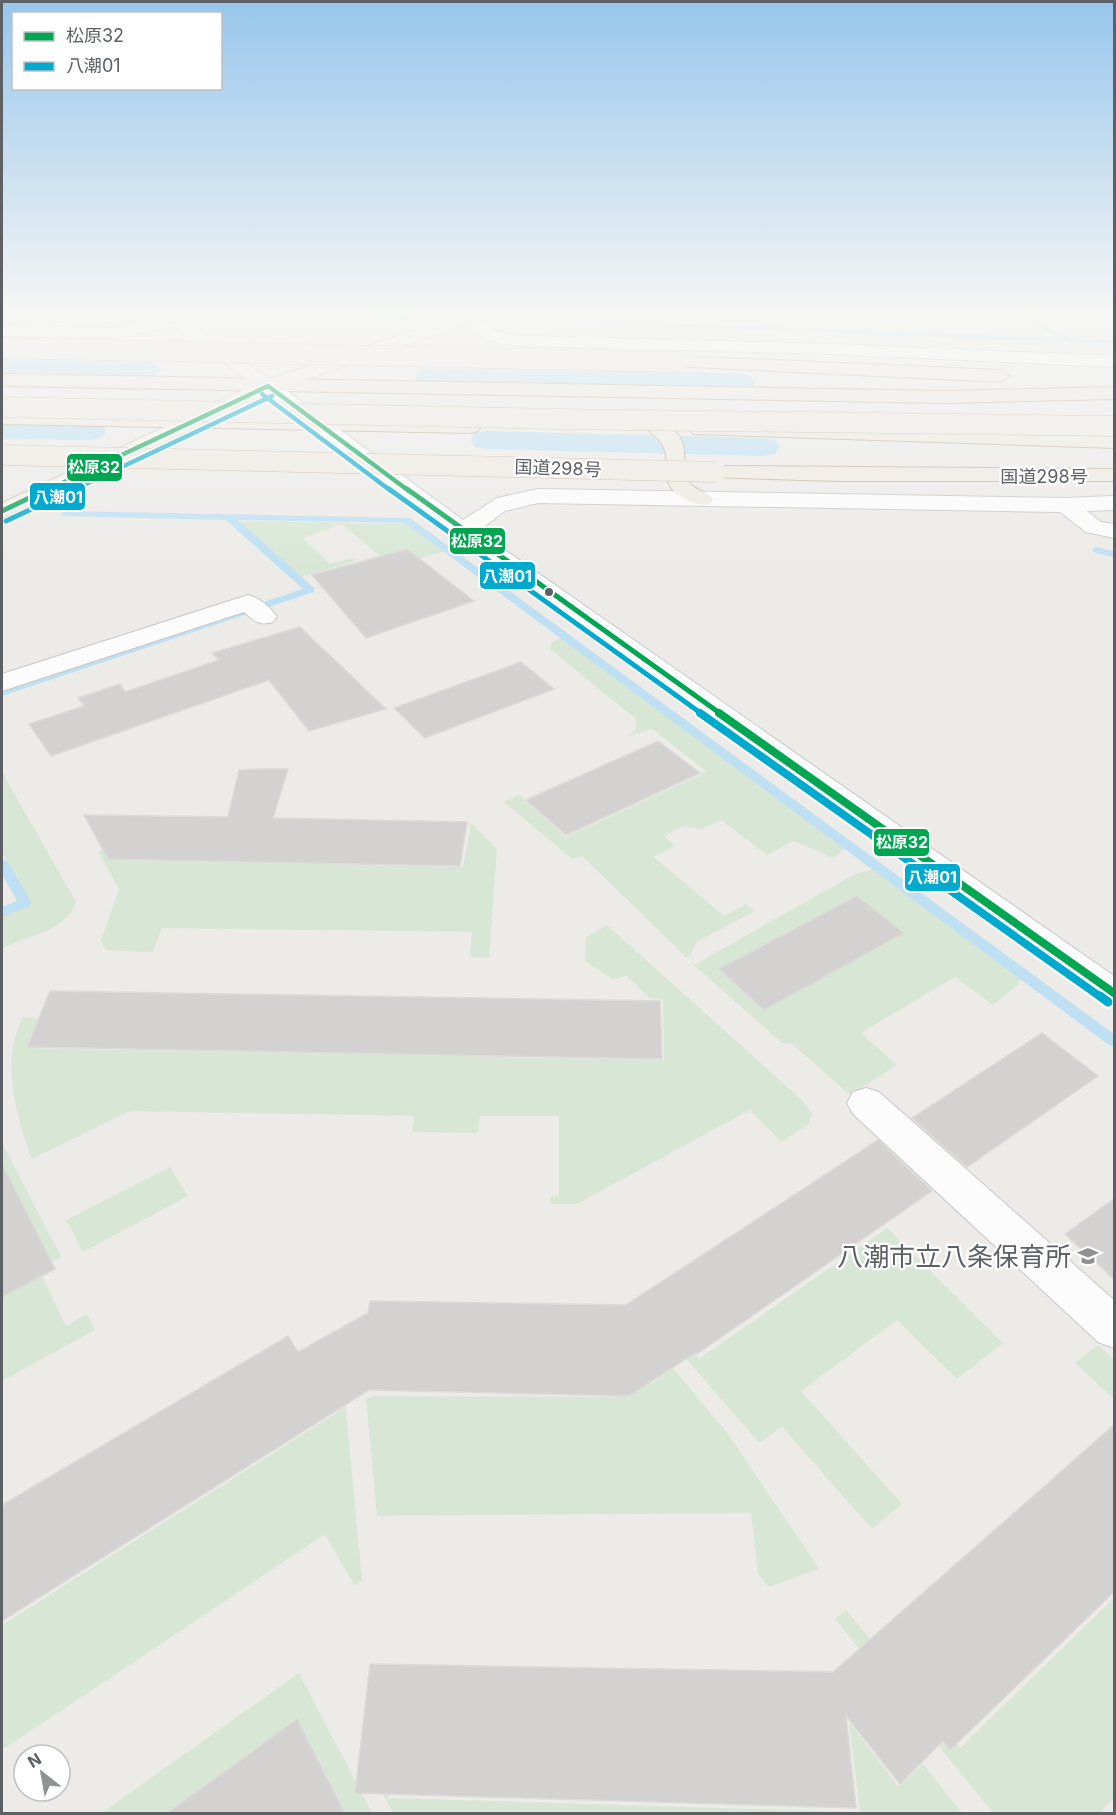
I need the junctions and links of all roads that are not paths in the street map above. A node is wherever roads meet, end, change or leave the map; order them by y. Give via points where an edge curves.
1 (240, 399) edge
2 (286, 399) edge
3 (539, 399) edge
4 (2, 407) edge
5 (1114, 408) edge
6 (2, 418) edge
7 (190, 422) junction
8 (321, 424) junction
9 (1114, 426) edge
10 (659, 430) junction
11 (1114, 442) edge
12 (2, 455) edge
13 (1114, 475) edge
14 (702, 499) junction
15 (1114, 503) edge
16 (1065, 505) junction
17 (2, 511) edge
18 (463, 531) junction
19 (1114, 531) edge
20 (264, 617) dead end
21 (2, 683) edge
22 (1114, 993) edge
23 (866, 1103) dead end
24 (1114, 1328) edge

1 - 7 main road
2 - 8 street
3 - 5 highway
4 - 9 highway, bridge
6 - 7 highway, 国道298号
7 - 8 highway, 国道298号
7 - 17 main road
8 - 10 highway, 国道298号
8 - 18 street
10 - 11 highway, 国道298号
10 - 14 highway via 675,445 678,481
12 - 13 highway, 国道298号, bridge via 836,475
14 - 16 street
14 - 18 street via 511,499 495,505
15 - 16 street
16 - 19 street via 1094,527
18 - 22 street
20 - 21 street via 248,602
23 - 24 street

